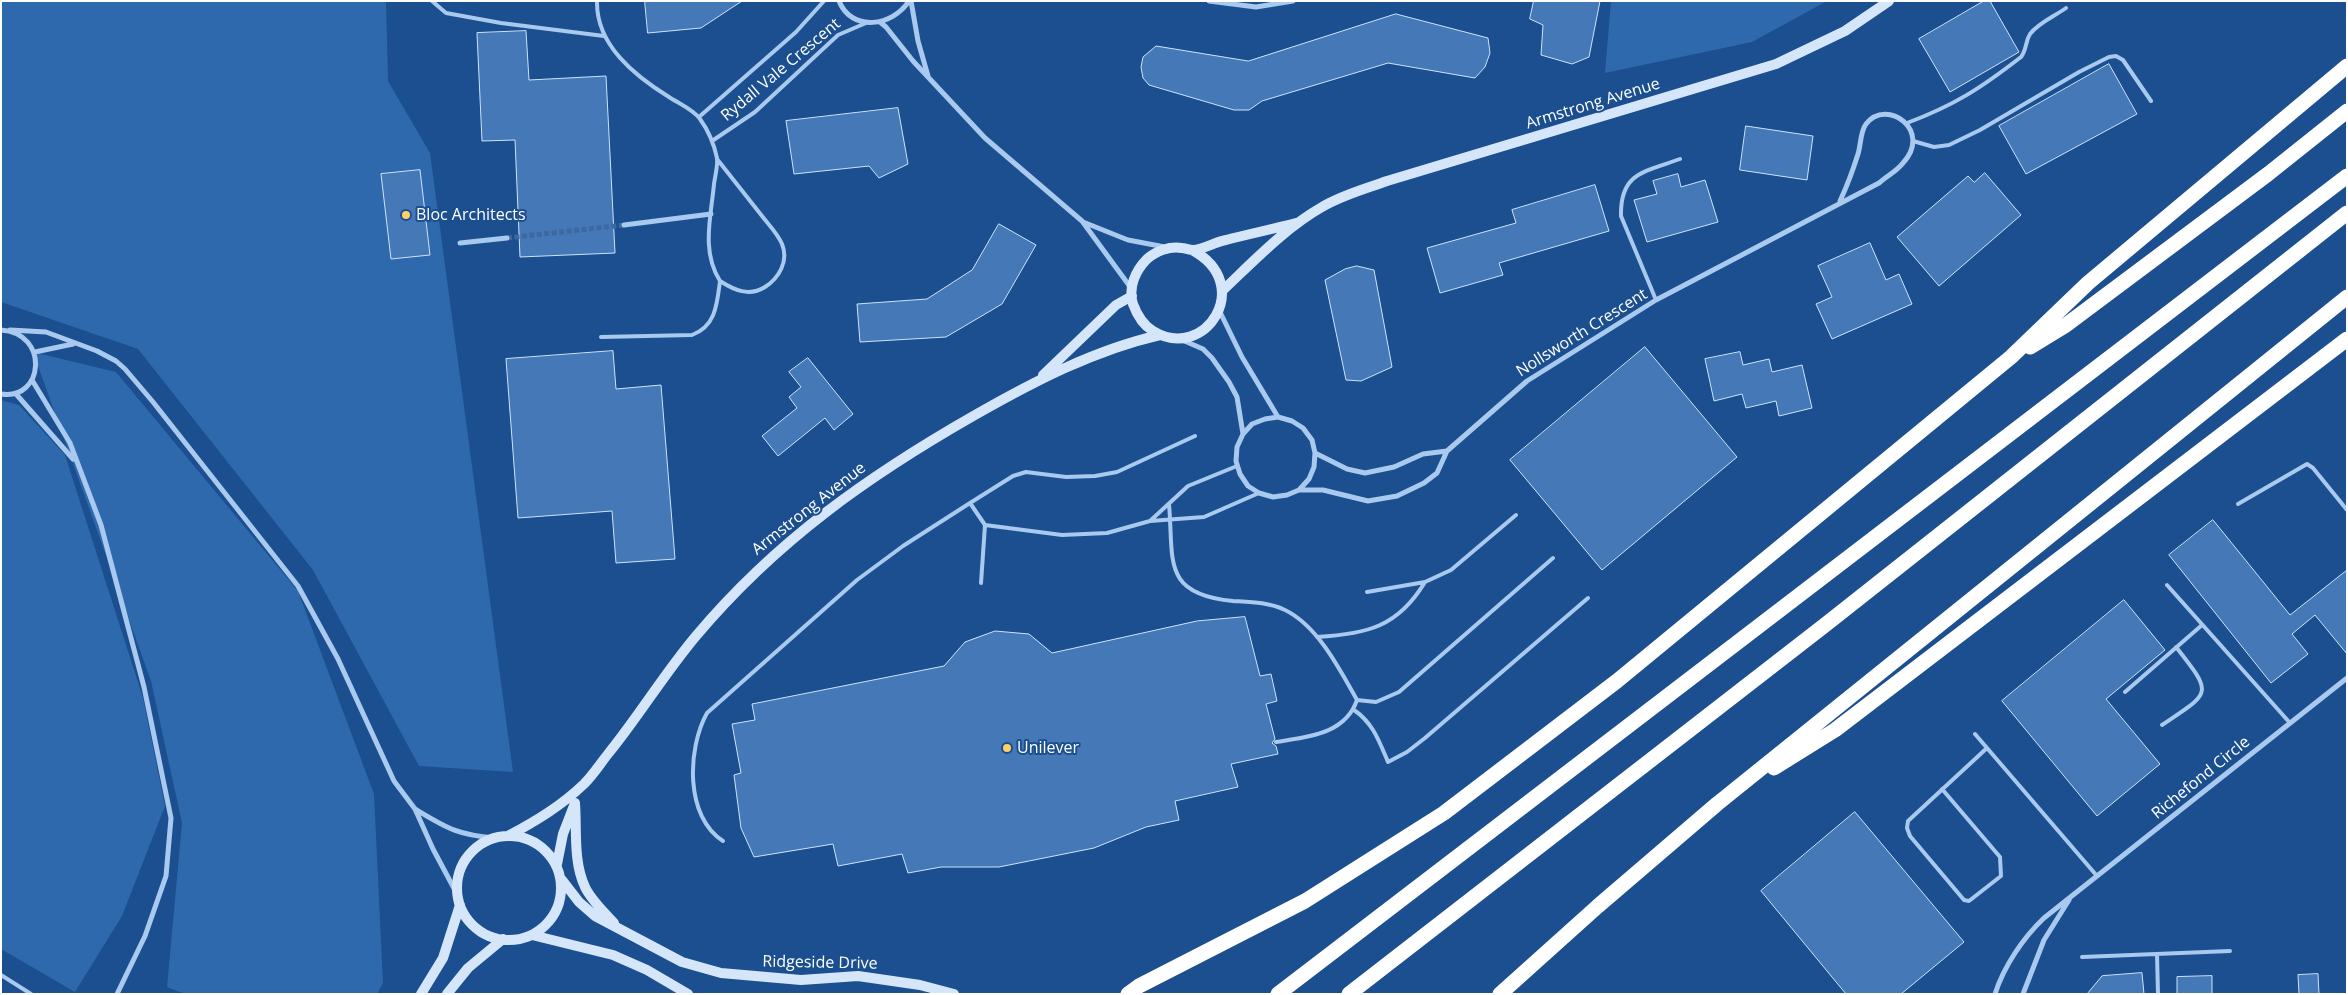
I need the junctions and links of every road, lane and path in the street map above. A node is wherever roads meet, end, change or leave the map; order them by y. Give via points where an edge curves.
1 (432, 1) edge
2 (597, 1) edge
3 (824, 1) edge
4 (839, 1) edge
5 (910, 1) edge
6 (1209, 1) edge
7 (1292, 1) edge
8 (1889, 1) edge
9 (2066, 8) dead end
10 (880, 22) junction
11 (868, 23) junction
12 (604, 36) junction
13 (2347, 66) edge
14 (929, 78) junction
15 (2151, 101) dead end
16 (2347, 111) edge
17 (699, 117) junction
18 (1907, 123) junction
19 (1913, 141) junction
20 (712, 142) junction
21 (717, 159) junction
22 (1680, 159) dead end
23 (2347, 176) edge
24 (1840, 201) junction
25 (2347, 212) edge
26 (711, 214) junction
27 (1082, 221) junction
28 (1300, 222) junction
29 (624, 225) tunnel mouth
30 (507, 238) tunnel mouth
31 (460, 243) dead end
32 (1170, 248) junction
33 (1192, 250) junction
34 (720, 281) junction
35 (1222, 291) junction
36 (1132, 293) junction
37 (2347, 297) edge
38 (1656, 300) junction
39 (1219, 310) junction
40 (1, 330) edge
41 (10, 330) junction
42 (1160, 335) junction
43 (600, 337) dead end
44 (1178, 338) junction
45 (2347, 339) edge
46 (74, 344) junction
47 (35, 352) junction
48 (2011, 357) junction
49 (1039, 379) junction
50 (32, 380) junction
51 (1, 394) edge
52 (16, 394) junction
53 (1278, 417) junction
54 (1243, 434) junction
55 (1195, 436) dead end
56 (1447, 451) junction
57 (1315, 453) junction
58 (76, 462) junction
59 (1237, 466) junction
60 (1299, 490) junction
61 (1259, 493) junction
62 (970, 503) junction
63 (1169, 504) junction
64 (2238, 504) dead end
65 (2347, 510) edge
66 (1516, 515) dead end
67 (1170, 520) junction
68 (1150, 521) junction
69 (985, 525) junction
70 (1553, 558) dead end
71 (1425, 582) junction
72 (981, 583) dead end
73 (2167, 585) dead end
74 (1367, 592) dead end
75 (1588, 598) dead end
76 (2202, 625) junction
77 (1317, 637) junction
78 (2176, 647) junction
79 (2347, 678) edge
80 (2124, 692) dead end
81 (1357, 700) junction
82 (1354, 710) junction
83 (2290, 723) junction
84 (2162, 725) dead end
85 (1975, 734) dead end
86 (1276, 742) dead end
87 (1987, 748) junction
88 (586, 783) junction
89 (1942, 789) junction
90 (575, 803) junction
91 (1717, 804) junction
92 (415, 809) junction
93 (508, 836) junction
94 (495, 838) junction
95 (723, 841) dead end
96 (557, 864) junction
97 (2097, 876) junction
98 (562, 880) junction
99 (457, 894) junction
100 (2070, 898) junction
101 (460, 904) junction
102 (619, 929) junction
103 (532, 935) junction
104 (502, 939) junction
105 (2230, 951) dead end
106 (2157, 954) junction
107 (2082, 957) dead end
108 (1, 975) edge
109 (31, 994) edge
110 (117, 994) edge
111 (421, 994) edge
112 (447, 994) edge
113 (688, 994) edge
114 (954, 994) edge
115 (1128, 994) edge
116 (1278, 994) edge
117 (1349, 994) edge
118 (1500, 994) edge
119 (1995, 994) edge
120 (2023, 994) edge
121 (2158, 994) edge

1 - 12 lane via 446,13
2 - 12 lane, Rydall Vale Crescent via 596,14
3 - 17 lane, Rydall Vale Crescent via 796,32
4 - 11 street via 853,17
5 - 10 street via 892,18
5 - 14 street
6 - 7 street via 1256,7
8 - 28 street, Armstrong Avenue via 1845,31 1776,64 1387,181 1342,197
9 - 18 lane via 2036,28 2021,57 1983,87
10 - 11 street
10 - 14 street
11 - 20 lane, Rydall Vale Crescent via 838,35 755,112
12 - 17 lane, Rydall Vale Crescent via 622,61 643,81
13 - 48 highway via 2088,283
14 - 27 street via 985,138
15 - 19 lane via 2123,60 2109,57 1980,130 1949,144 1934,147
16 - 48 highway via 2066,325
17 - 20 lane, Rydall Vale Crescent
18 - 19 street
18 - 24 street via 1887,115 1866,124
19 - 24 street, Nollsworth Crescent via 1904,163 1865,192
20 - 21 lane, Rydall Vale Crescent
21 - 26 lane, Rydall Vale Crescent
21 - 34 lane, Rydall Vale Crescent via 783,245 784,256 780,274 758,291 740,292
22 - 38 lane via 1630,180 1620,201 1620,216
23 - 116 highway
24 - 38 street, Nollsworth Crescent
25 - 117 highway via 1825,625
26 - 29 street
26 - 34 lane, Rydall Vale Crescent via 707,245
27 - 32 street via 1128,240
27 - 36 street
28 - 33 street, Armstrong Avenue
28 - 35 street, Armstrong Avenue
30 - 31 street
32 - 33 street
32 - 36 street via 1148,258 1134,277
33 - 35 street via 1214,266
34 - 43 lane via 713,318 702,331 692,335
35 - 39 street
36 - 42 street via 1138,317
36 - 49 street, Armstrong Avenue
37 - 91 highway
38 - 56 street, Nollsworth Crescent via 1527,381
39 - 44 street via 1203,331
39 - 53 street via 1242,357
40 - 41 street
41 - 46 street via 46,332
41 - 47 street via 20,334
42 - 44 street
42 - 49 street, Armstrong Avenue via 1140,339
44 - 54 street via 1202,349 1229,382 1237,397
45 - 91 highway via 1835,730
46 - 47 street
46 - 92 street via 97,351 125,369 298,586 338,659 394,781
47 - 50 street
48 - 115 highway via 1624,674 1444,813 1305,901
49 - 88 street, Armstrong Avenue via 913,451 858,487 794,536 757,570 696,636
50 - 52 street
50 - 58 street via 62,427
51 - 52 street
52 - 58 street
53 - 54 street via 1252,424
53 - 57 street via 1303,428 1312,440
54 - 59 street via 1237,447
55 - 62 lane via 1117,472 1066,477 1026,472 1013,476
56 - 57 street via 1423,454 1365,473 1347,469
56 - 60 street, Nollsworth Crescent via 1437,473 1397,496 1368,501 1323,490
57 - 60 street via 1309,479
58 - 110 street via 101,525 144,687 170,818 166,876 145,936
59 - 61 street via 1248,486
59 - 63 lane via 1188,486
60 - 61 street via 1273,497
61 - 67 lane via 1204,517
62 - 69 lane
62 - 95 lane via 857,580 707,713 698,729 694,752 695,794 709,829
63 - 67 lane
63 - 68 lane
64 - 65 lane via 2307,464
66 - 71 lane via 1451,570
67 - 68 lane
67 - 77 lane via 1175,569 1187,588 1206,598 1272,605 1286,610
68 - 69 lane via 1085,536
69 - 72 lane
70 - 81 lane via 1399,692 1376,702
71 - 74 lane
71 - 77 lane via 1399,616 1350,635
73 - 76 lane
75 - 82 lane via 1425,738 1388,762 1373,728
76 - 78 lane
76 - 83 lane
77 - 81 lane
78 - 80 lane
78 - 84 lane via 2199,676 2202,693 2198,701
79 - 83 street, Richefond Circle
81 - 82 lane
82 - 86 lane via 1334,728 1317,736
83 - 97 street, Richefond Circle
85 - 87 lane
87 - 89 lane
87 - 97 lane
88 - 90 street, Armstrong Avenue
88 - 93 street, Armstrong Avenue via 557,808
89 - 89 lane via 1908,821 1907,828 1910,836 1964,900 1969,901 2002,876 2002,864 1994,849
90 - 96 street, Armstrong Avenue
90 - 102 street via 579,872 586,888
91 - 118 highway
92 - 94 street via 452,831
92 - 99 street
93 - 94 street
93 - 96 street via 537,844
94 - 99 street via 476,848 462,864
96 - 98 street
97 - 100 street, Richefond Circle
98 - 102 street, Ridgeside Drive via 584,907
98 - 103 street via 558,906 552,918
99 - 101 street
100 - 119 street, Richefond Circle via 2029,933 2011,960
100 - 120 street, Richefond Circle via 2044,940
101 - 104 street via 477,928
101 - 111 street via 443,958
102 - 114 street, Ridgeside Drive via 682,962 721,973 802,980 858,976 920,985
103 - 104 street
103 - 113 street via 613,955 648,970
104 - 112 street via 468,968
105 - 106 lane
106 - 107 lane
106 - 121 lane
108 - 109 lane

